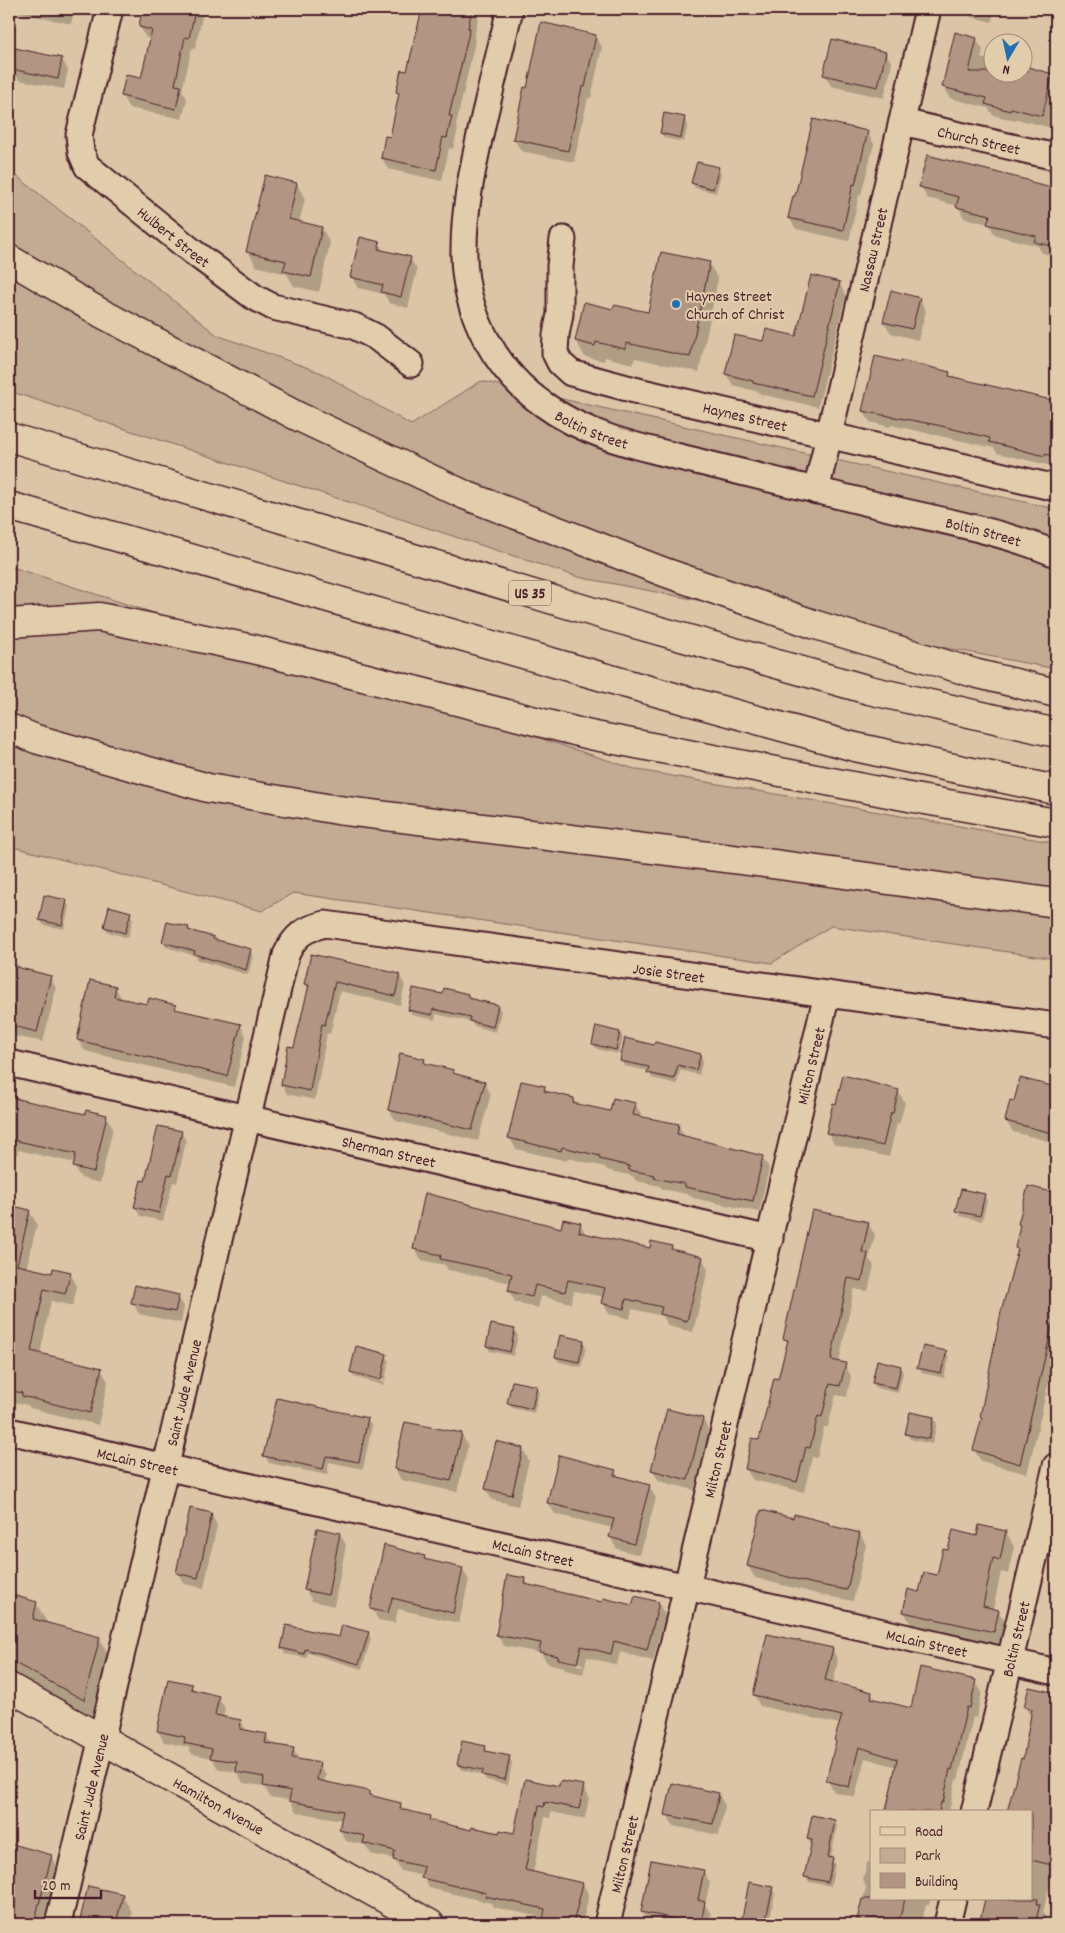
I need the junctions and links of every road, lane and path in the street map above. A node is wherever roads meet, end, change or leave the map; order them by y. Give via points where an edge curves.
1 (110, 9) edge
2 (510, 9) edge
3 (928, 9) edge
4 (902, 122) junction
5 (1056, 158) edge
6 (563, 239) dead end
7 (9, 259) edge
8 (410, 364) dead end
9 (829, 436) junction
10 (9, 437) edge
11 (1056, 488) edge
12 (816, 491) junction
13 (9, 506) edge
14 (1056, 554) edge
15 (9, 623) edge
16 (1056, 693) edge
17 (9, 728) edge
18 (1056, 733) edge
19 (1056, 790) edge
20 (1056, 823) edge
21 (1056, 903) edge
22 (289, 947) joint
23 (827, 994) junction
24 (1056, 1026) edge
25 (9, 1063) edge
26 (247, 1118) junction
27 (770, 1239) junction
28 (9, 1430) edge
29 (1056, 1466) edge
30 (166, 1467) junction
31 (688, 1587) junction
32 (1010, 1661) junction
33 (1056, 1672) edge
34 (9, 1688) edge
35 (101, 1739) junction
36 (974, 1810) edge
37 (953, 1900) edge
38 (58, 1924) edge
39 (430, 1924) edge
40 (607, 1924) edge
41 (947, 1924) edge

1 - 8 street, Hulbert Street via 79,135 87,166 254,298 273,307 354,326 376,337
2 - 12 street, Boltin Street via 474,161 464,257 468,289 479,324 494,355 515,381 576,425 613,440
3 - 4 street, Nassau Street
4 - 5 street, Church Street
4 - 9 street, Nassau Street
6 - 9 street, Haynes Street via 556,353 560,363 571,373
7 - 16 main road via 101,313 297,416 465,495 664,572 816,625 974,673
9 - 11 street, Haynes Street
9 - 12 street, Nassau Street
10 - 18 main road, US 35 via 869,690
12 - 14 street, Boltin Street via 988,531
13 - 19 main road via 855,747
15 - 20 main road via 99,617 253,649 590,735
17 - 21 main road via 45,742 208,788 338,810
22 - 23 street, Josie Street via 309,928 325,924
22 - 26 street, Saint Jude Avenue
23 - 24 street, Josie Street
23 - 27 street, Milton Street
25 - 26 street, Sherman Street
26 - 27 street, Sherman Street
26 - 30 street, Saint Jude Avenue
27 - 31 street, Milton Street
28 - 30 street, McLain Street
29 - 32 street, Boltin Street
30 - 31 street, McLain Street
30 - 35 street, Saint Jude Avenue
31 - 32 street, McLain Street
31 - 40 street, Milton Street
32 - 33 street, McLain Street
32 - 36 street, Boltin Street
34 - 35 main road, Hamilton Avenue
35 - 38 street, Saint Jude Avenue
35 - 39 main road, Hamilton Avenue
37 - 41 street

